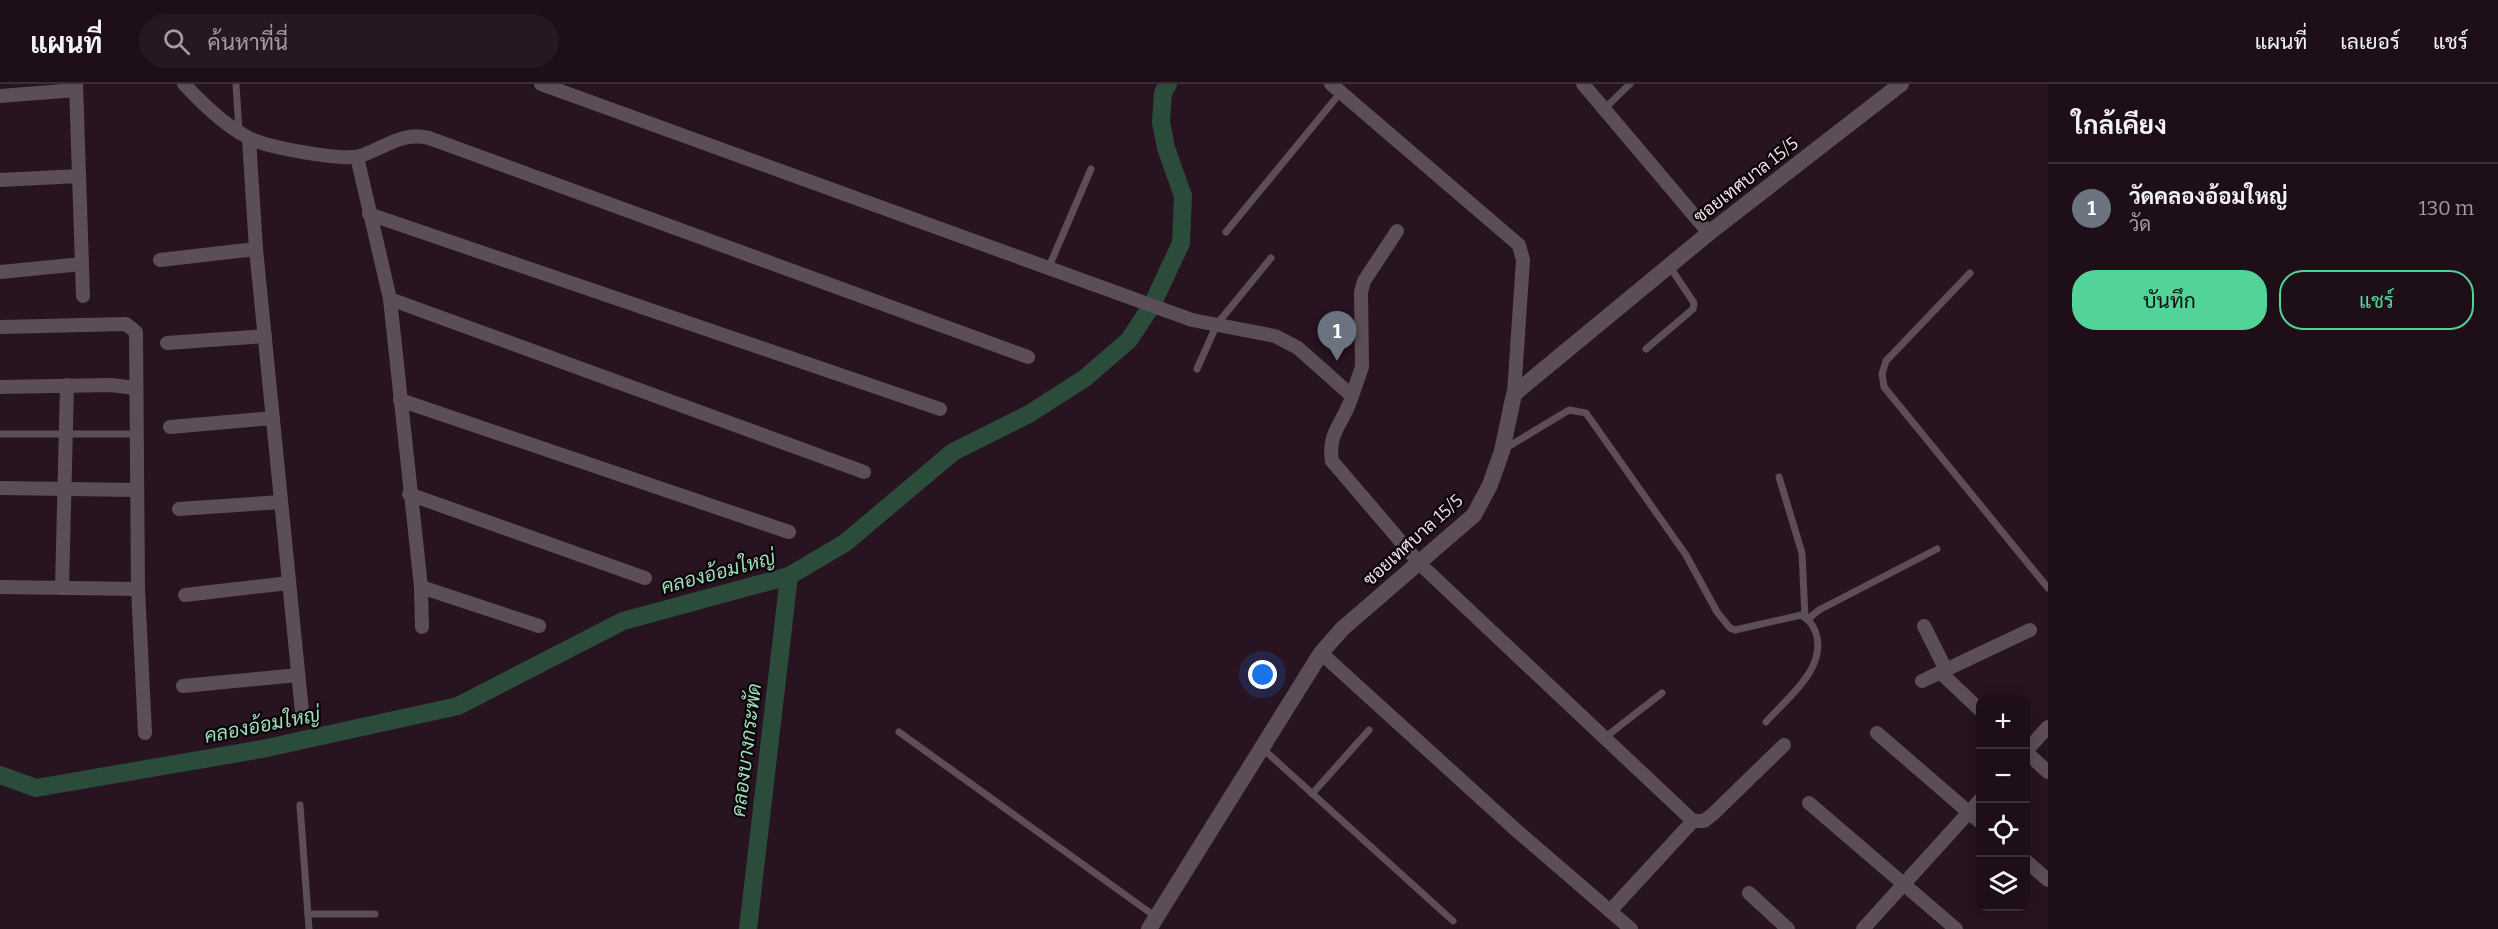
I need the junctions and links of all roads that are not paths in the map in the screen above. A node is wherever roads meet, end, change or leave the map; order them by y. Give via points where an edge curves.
1 (184, 84) edge
2 (236, 84) edge
3 (541, 84) edge
4 (1630, 84) edge
5 (1901, 84) edge
6 (1588, 86) edge
7 (76, 87) edge
8 (557, 87) edge
9 (1336, 88) edge
10 (0, 96) edge
11 (1604, 109) junction
12 (244, 135) junction
13 (357, 157) junction
14 (1091, 169) dead end
15 (79, 176) junction
16 (0, 180) edge
17 (369, 214) junction
18 (1226, 231) dead end
19 (1397, 231) dead end
20 (1709, 233) junction
21 (256, 249) junction
22 (1271, 258) dead end
23 (160, 260) dead end
24 (82, 264) junction
25 (1670, 267) junction
26 (1048, 270) junction
27 (0, 272) edge
28 (1970, 273) dead end
29 (83, 296) dead end
30 (390, 299) junction
31 (1216, 324) junction
32 (0, 327) edge
33 (265, 336) junction
34 (167, 343) dead end
35 (1646, 349) dead end
36 (1028, 357) dead end
37 (1197, 369) dead end
38 (67, 385) junction
39 (0, 387) edge
40 (135, 388) junction
41 (1514, 394) junction
42 (1352, 396) junction
43 (400, 400) junction
44 (940, 409) dead end
45 (273, 418) junction
46 (170, 427) dead end
47 (0, 434) edge
48 (65, 434) junction
49 (138, 434) junction
50 (1502, 451) junction
51 (864, 472) dead end
52 (1779, 477) dead end
53 (0, 488) edge
54 (65, 489) junction
55 (137, 490) junction
56 (409, 494) junction
57 (281, 502) junction
58 (179, 510) dead end
59 (789, 532) dead end
60 (1936, 549) dead end
61 (1420, 564) junction
62 (645, 578) dead end
63 (289, 584) junction
64 (0, 587) edge
65 (422, 587) junction
66 (62, 588) junction
67 (2048, 588) edge
68 (138, 589) junction
69 (185, 595) dead end
70 (1807, 618) junction
71 (538, 626) dead end
72 (1924, 626) dead end
73 (422, 627) dead end
74 (2030, 630) dead end
75 (1321, 653) junction
76 (1943, 671) junction
77 (298, 675) junction
78 (1922, 681) dead end
79 (183, 686) dead end
80 (1662, 693) dead end
81 (1976, 706) edge
82 (302, 712) dead end
83 (1766, 722) dead end
84 (2048, 727) edge
85 (1369, 730) dead end
86 (899, 732) dead end
87 (145, 733) dead end
88 (1877, 733) dead end
89 (1603, 739) junction
90 (1784, 745) dead end
91 (1262, 748) junction
92 (2027, 749) edge
93 (2030, 756) edge
94 (2048, 772) edge
95 (1312, 794) junction
96 (1809, 803) dead end
97 (1977, 803) edge
98 (300, 805) dead end
99 (1969, 812) junction
100 (1976, 818) edge
101 (1693, 821) junction
102 (2030, 865) edge
103 (2048, 880) edge
104 (1904, 884) junction
105 (1749, 893) dead end
106 (1610, 911) junction
107 (308, 914) junction
108 (375, 914) dead end
109 (1452, 921) dead end
110 (1153, 923) edge
111 (309, 929) edge
112 (1631, 929) edge
113 (1788, 929) edge
114 (1863, 929) edge
115 (1956, 929) edge

1 - 12 street via 214,115
2 - 12 lane
3 - 8 street
4 - 11 lane
5 - 20 street, ซอยเทศบาล 15/5
6 - 11 street
7 - 10 street
7 - 15 street
8 - 26 street
9 - 18 lane
9 - 41 street via 1519,245 1523,260
11 - 20 street
12 - 13 street via 317,155
12 - 21 street
13 - 17 street
13 - 36 street via 402,137 429,138
14 - 26 lane
15 - 16 street
15 - 24 street
17 - 30 street
17 - 44 street
19 - 42 street via 1360,292 1362,367
20 - 25 street, ซอยเทศบาล 15/5
21 - 23 street
21 - 33 street
22 - 31 lane
24 - 27 street
24 - 29 street
25 - 35 lane via 1694,303 1693,309
25 - 41 street, ซอยเทศบาล 15/5
26 - 31 street
28 - 67 lane via 1886,360 1884,387
30 - 43 street
30 - 51 street
31 - 37 lane
31 - 42 street via 1275,336
32 - 40 street via 126,324 136,332
33 - 34 street
33 - 45 street
38 - 39 street
38 - 40 street
38 - 48 street
40 - 49 street
41 - 50 street, ซอยเทศบาล 15/5
42 - 61 street via 1329,446 1332,461
43 - 56 street
43 - 59 street
45 - 46 street
45 - 57 street
47 - 48 lane
48 - 49 lane
48 - 54 street
49 - 55 street
50 - 61 street, ซอยเทศบาล 15/5 via 1474,515
50 - 70 lane via 1569,410 1586,413 1686,555 1730,628 1736,630 1802,615
52 - 70 lane via 1802,553
53 - 54 street
54 - 55 street
54 - 66 street
55 - 68 street
56 - 62 street
56 - 65 street
57 - 58 street
57 - 63 street
60 - 70 lane
61 - 75 street, ซอยเทศบาล 15/5 via 1342,629
61 - 89 street
63 - 69 street
63 - 77 street
64 - 66 street
65 - 71 street
65 - 73 street
66 - 68 street
68 - 87 street
70 - 83 lane via 1818,644 1812,671
72 - 76 street
74 - 76 street
75 - 91 street, ซอยเทศบาล 15/5
75 - 106 street
76 - 78 street
76 - 81 street
77 - 79 street
77 - 82 street
80 - 89 lane
84 - 92 street
85 - 95 lane
86 - 110 lane
88 - 99 street
89 - 101 street
90 - 101 street via 1713,814 1704,821
91 - 95 lane
91 - 110 street, ซอยเทศบาล 15/5
93 - 94 street
95 - 109 lane
96 - 104 street
97 - 99 street
98 - 107 lane
99 - 100 street
99 - 104 street
101 - 106 street
102 - 103 street
104 - 114 street
104 - 115 street
105 - 113 street
106 - 112 street
107 - 108 lane
107 - 111 lane

